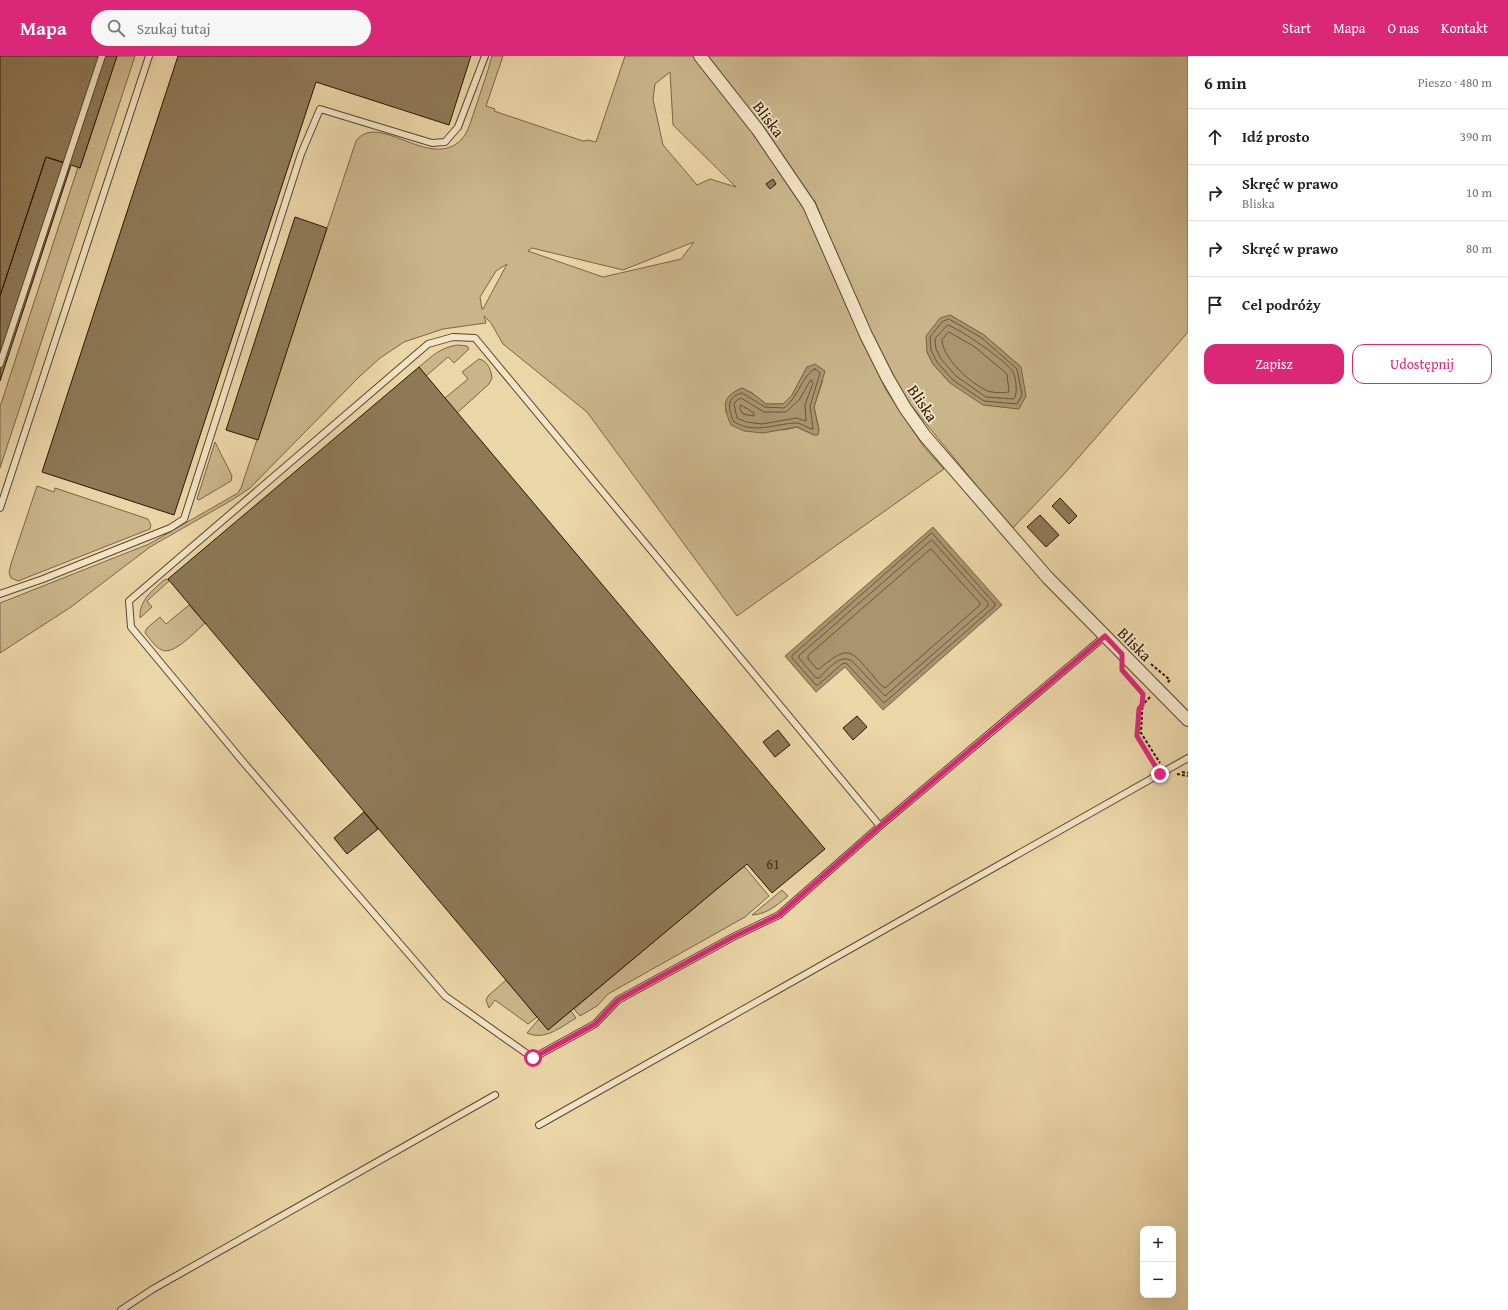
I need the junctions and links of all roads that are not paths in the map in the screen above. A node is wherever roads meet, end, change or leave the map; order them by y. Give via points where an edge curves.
1 (102, 56) edge
2 (149, 56) edge
3 (485, 56) edge
4 (700, 56) edge
5 (0, 364) edge
6 (0, 508) edge
7 (0, 594) edge
8 (1105, 636) junction
9 (1188, 720) edge
10 (1188, 758) edge
11 (880, 826) junction
12 (496, 1095) dead end
13 (539, 1125) dead end
14 (121, 1310) edge

1 - 5 lane
2 - 6 lane
3 - 7 lane via 458,127 445,142 432,143 320,109 308,143 301,154 184,519 170,528
4 - 8 street, Bliska via 767,142 809,205 866,335 904,408 925,436 1047,577
8 - 9 street, Bliska
8 - 11 lane
10 - 13 lane
11 - 11 lane via 779,915 733,937 618,1000 595,1024 533,1058 445,996 244,763 131,627 129,601 428,344 453,337 475,338
12 - 14 lane via 153,1289

